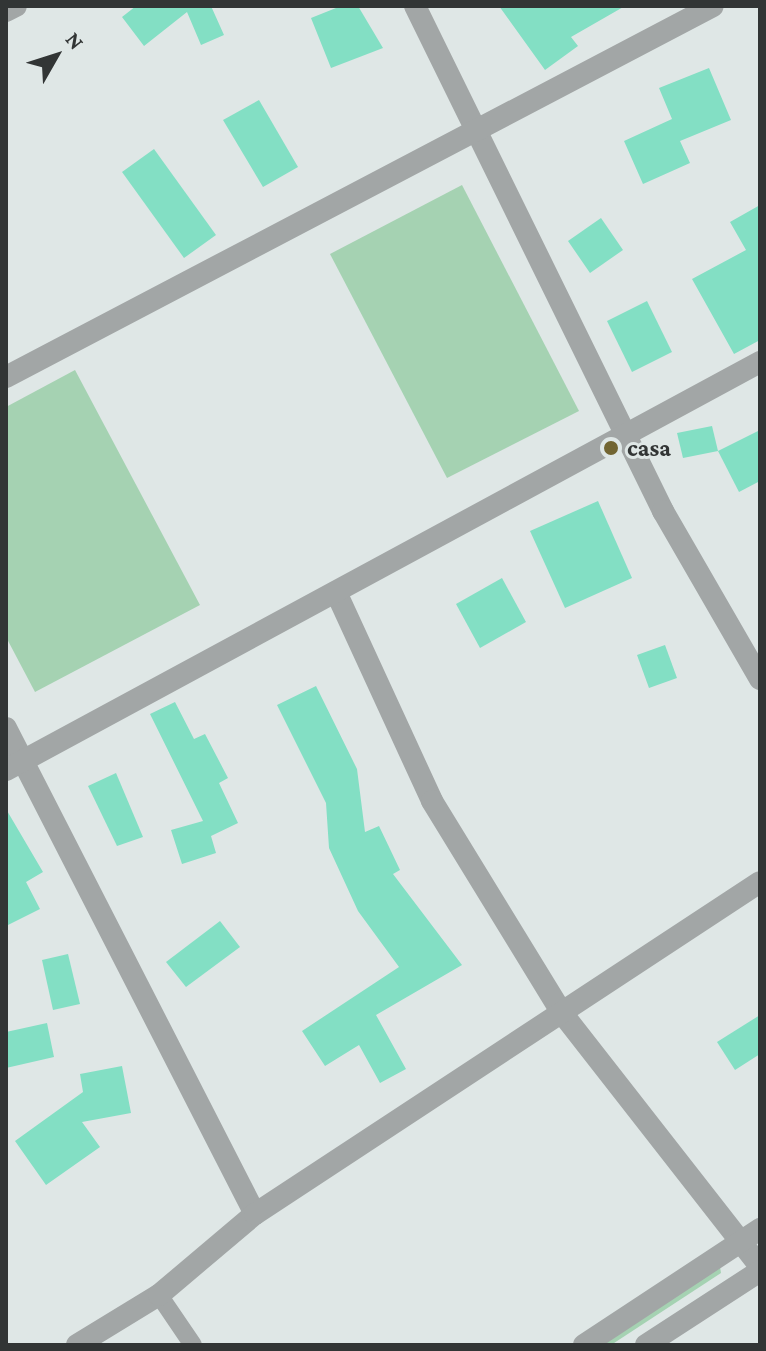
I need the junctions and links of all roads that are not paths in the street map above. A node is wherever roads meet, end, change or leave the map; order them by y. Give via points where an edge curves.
1 (16, 6) edge
2 (415, 6) edge
3 (713, 6) edge
4 (6, 11) edge
5 (478, 129) junction
6 (760, 362) edge
7 (6, 377) edge
8 (629, 431) junction
9 (336, 592) junction
10 (760, 679) edge
11 (6, 728) edge
12 (14, 766) edge
13 (760, 882) edge
14 (562, 1013) junction
15 (255, 1214) junction
16 (760, 1229) edge
17 (740, 1242) junction
18 (760, 1268) edge
19 (159, 1295) junction
20 (77, 1345) edge
21 (193, 1345) edge
22 (584, 1345) edge
23 (646, 1345) edge

1 - 4 street
2 - 5 street
3 - 5 street
5 - 7 street
5 - 8 street
6 - 8 street
8 - 9 street
8 - 10 street via 669,522
9 - 12 street
9 - 14 street via 432,801
11 - 12 street
12 - 15 street
13 - 14 street
14 - 15 street
14 - 17 street
15 - 19 street
16 - 17 street
17 - 18 street
17 - 22 street
18 - 23 street
19 - 20 street
19 - 21 lane

